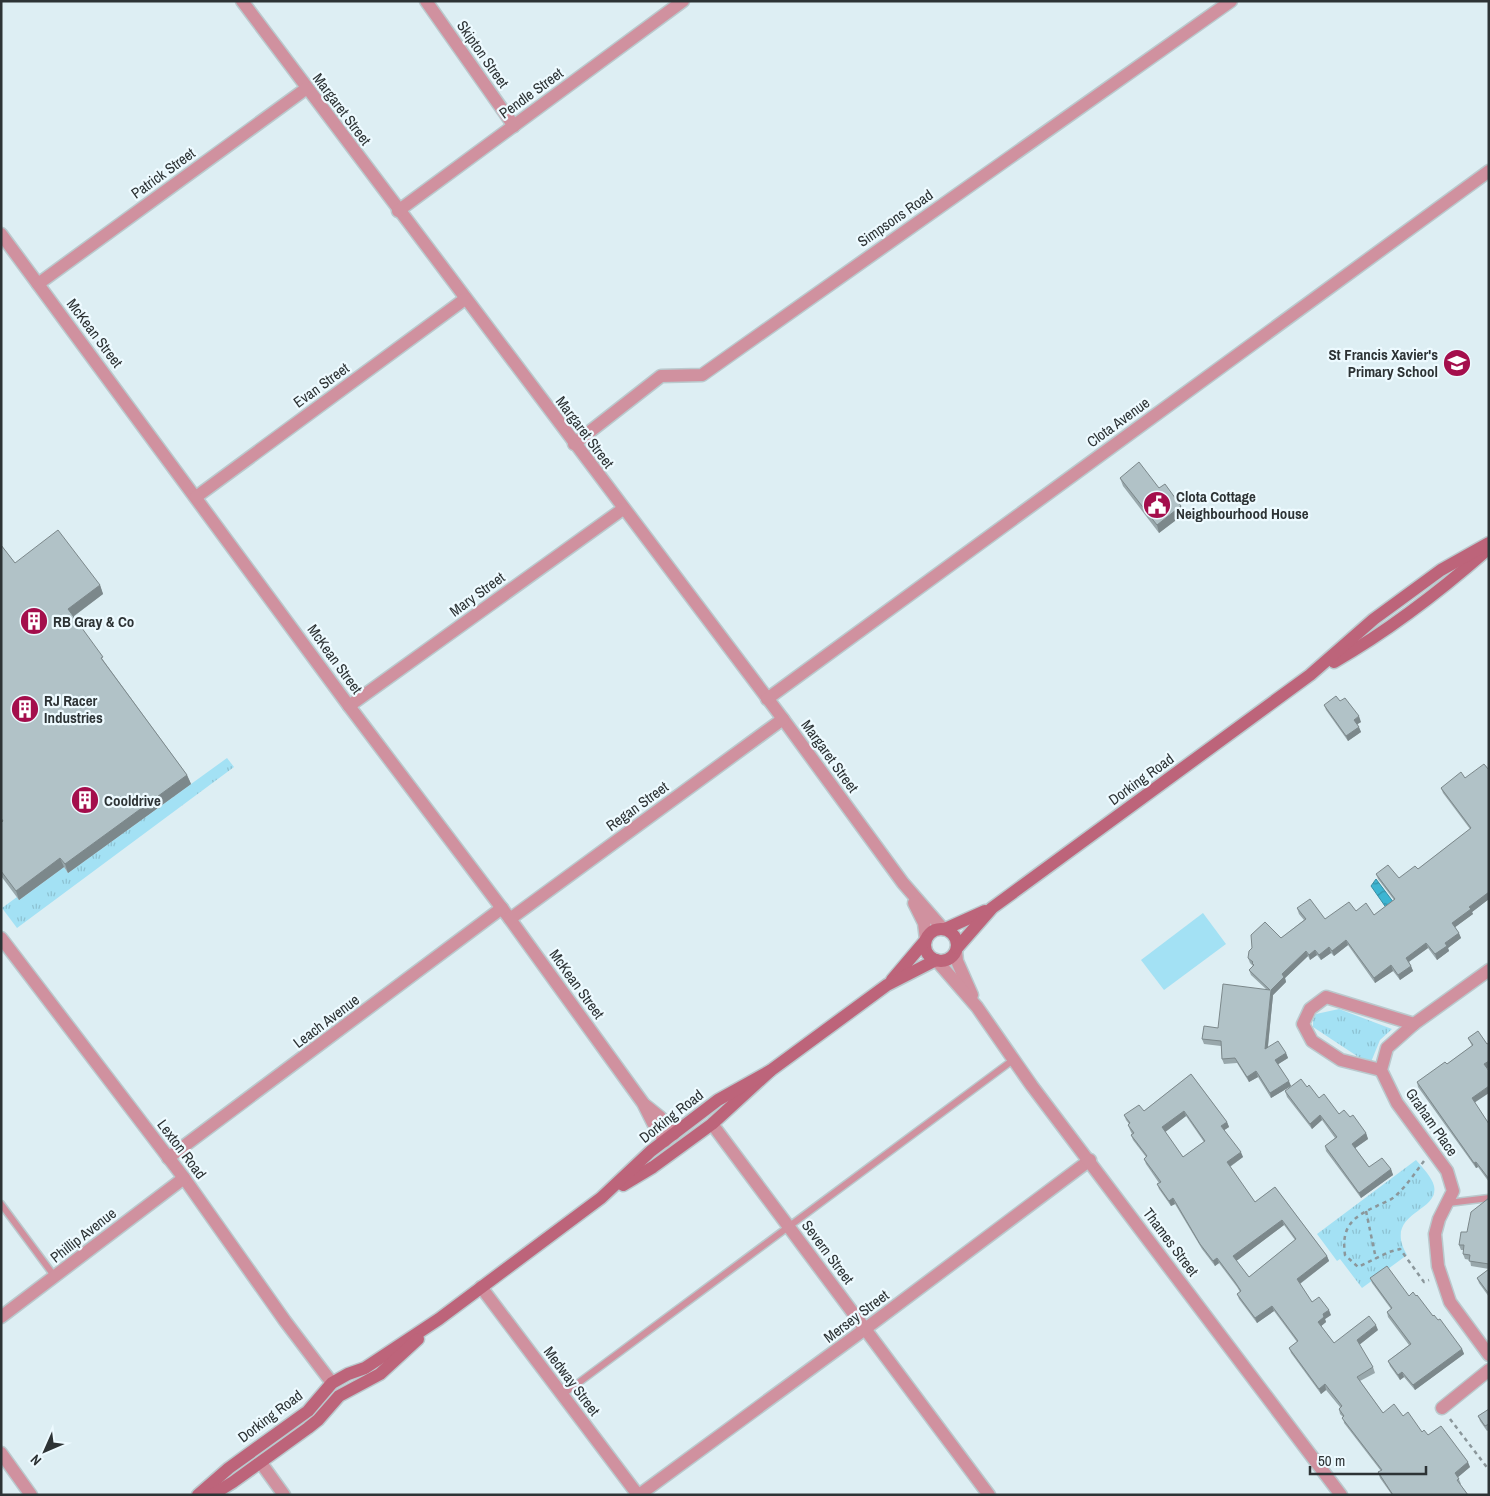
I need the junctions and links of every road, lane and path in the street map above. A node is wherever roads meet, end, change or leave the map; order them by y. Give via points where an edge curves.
1 (242, 1) edge
2 (426, 1) edge
3 (683, 1) edge
4 (1231, 1) edge
5 (307, 88) junction
6 (514, 126) junction
7 (1489, 171) edge
8 (398, 211) junction
9 (1, 234) edge
10 (38, 284) junction
11 (465, 299) junction
12 (574, 444) junction
13 (196, 497) junction
14 (623, 509) junction
15 (1489, 543) edge
16 (1489, 548) edge
17 (1392, 606) junction
18 (1401, 619) junction
19 (1310, 675) junction
20 (767, 699) junction
21 (349, 706) junction
22 (783, 719) junction
23 (904, 883) junction
24 (502, 908) junction
25 (992, 908) junction
26 (510, 919) junction
27 (944, 929) junction
28 (1, 938) edge
29 (926, 940) junction
30 (956, 949) junction
31 (937, 960) junction
32 (1489, 970) edge
33 (886, 985) junction
34 (977, 1007) junction
35 (1414, 1024) junction
36 (1013, 1060) junction
37 (1381, 1070) junction
38 (770, 1071) junction
39 (712, 1124) junction
40 (669, 1138) junction
41 (1432, 1150) junction
42 (168, 1158) junction
43 (1090, 1160) junction
44 (184, 1178) junction
45 (601, 1198) junction
46 (1489, 1198) edge
47 (1448, 1203) junction
48 (1, 1204) edge
49 (1366, 1211) junction
50 (788, 1226) junction
51 (1376, 1259) junction
52 (1441, 1276) junction
53 (55, 1277) junction
54 (481, 1288) junction
55 (1, 1317) edge
56 (439, 1319) junction
57 (865, 1329) junction
58 (1489, 1355) edge
59 (1489, 1370) edge
60 (332, 1383) junction
61 (562, 1395) junction
62 (1442, 1408) joint
63 (1, 1452) edge
64 (261, 1462) junction
65 (1489, 1470) edge
66 (31, 1495) edge
67 (198, 1495) edge
68 (212, 1495) edge
69 (284, 1495) edge
70 (638, 1495) edge
71 (989, 1495) edge
72 (1341, 1495) edge

1 - 5 street, Margaret Street
2 - 6 street, Skipton Street
3 - 6 street, Pendle Street
4 - 12 street, Simpsons Road via 702,375 661,376
5 - 8 street, Margaret Street
5 - 10 street, Patrick Street
6 - 8 street, Pendle Street
7 - 20 street, Clota Avenue
8 - 11 street, Margaret Street
9 - 10 street, McKean Street
10 - 13 street, McKean Street
11 - 12 street, Margaret Street
11 - 13 street, Evan Street
12 - 14 street, Margaret Street
13 - 21 street, McKean Street
14 - 20 street, Margaret Street
14 - 21 street, Mary Street
15 - 17 main road, Dorking Road via 1441,570
16 - 18 main road, Dorking Road via 1445,587
17 - 18 main road
17 - 19 main road, Dorking Road
18 - 19 main road, Dorking Road via 1372,640
19 - 25 main road, Dorking Road
20 - 22 street, Margaret Street
21 - 24 street, McKean Street
22 - 23 street, Margaret Street
22 - 26 street, Regan Street
23 - 27 street, Margaret Street
23 - 29 street, Margaret Street via 921,916
24 - 26 street, McKean Street
24 - 42 street, Leach Avenue
25 - 27 main road, Dorking Road
25 - 30 main road, Dorking Road
26 - 40 street, McKean Street via 643,1103 653,1124
27 - 29 main road via 933,931
27 - 30 main road via 956,938
28 - 42 street, Lexton Road
29 - 31 main road via 928,955
29 - 33 main road, Dorking Road
30 - 31 main road via 950,958
30 - 34 street, Thames Street
31 - 33 main road, Dorking Road
31 - 34 street, Thames Street
32 - 35 street
33 - 38 main road, Dorking Road
34 - 36 street, Thames Street
35 - 37 street via 1387,1048
35 - 37 street via 1326,997 1310,1009 1303,1024 1312,1041 1341,1060
36 - 43 street, Thames Street
36 - 50 lane
37 - 41 street, Graham Place via 1397,1103
38 - 39 main road, Dorking Road
38 - 40 main road, Dorking Road via 718,1100
39 - 45 main road, Dorking Road via 653,1167
39 - 50 street, Severn Street
40 - 45 main road, Dorking Road
41 - 47 street, Graham Place via 1447,1171 1453,1191
41 - 49 path via 1393,1198
42 - 44 street, Lexton Road
43 - 57 street, Mersey Street
43 - 72 street, Thames Street
44 - 53 street, Phillip Avenue
44 - 60 street, Lexton Road
45 - 54 main road, Dorking Road
46 - 47 lane
47 - 52 street, Graham Place via 1435,1234
48 - 53 lane
49 - 51 path
49 - 51 path via 1348,1226 1343,1241 1345,1255 1358,1267
50 - 57 street, Severn Street
50 - 61 lane
51 - 52 path via 1400,1249 1424,1282
52 - 58 street, Graham Place via 1450,1302
53 - 55 street, Phillip Avenue
54 - 56 main road, Dorking Road
54 - 61 street, Medway Street
56 - 60 main road, Dorking Road via 365,1368
56 - 64 main road, Dorking Road via 380,1374 339,1396 318,1420
57 - 70 street, Mersey Street
57 - 71 street, Severn Street
59 - 62 street
60 - 67 main road, Dorking Road via 308,1411 228,1468
61 - 70 street, Medway Street
62 - 65 path
63 - 66 street
64 - 68 main road, Dorking Road
64 - 69 street

